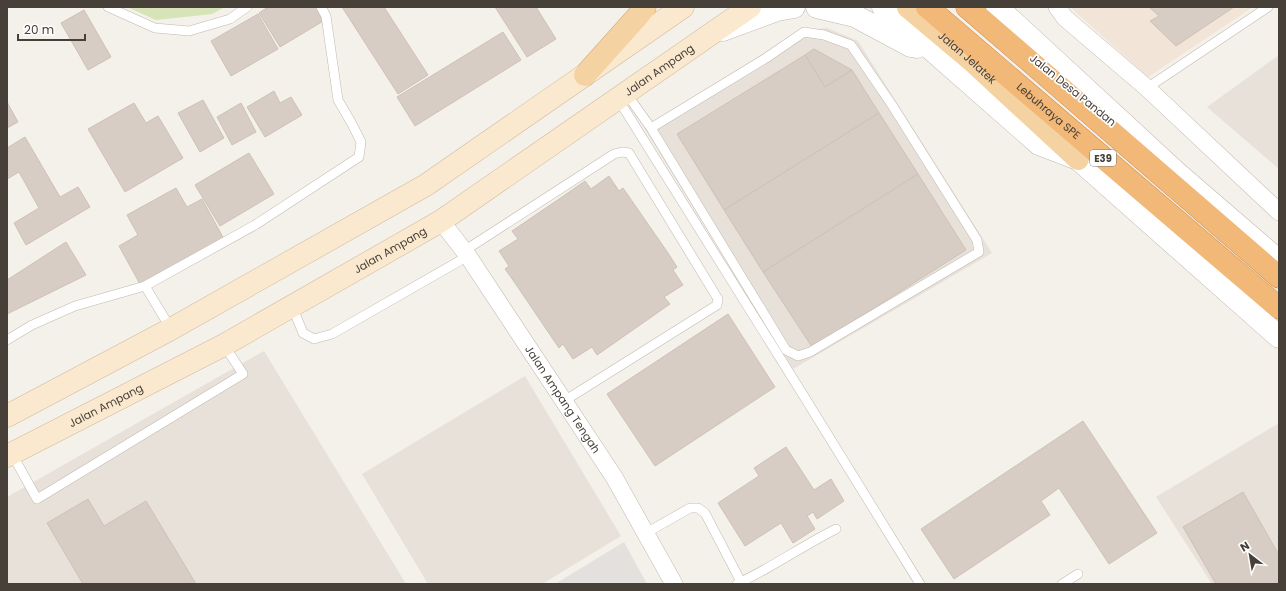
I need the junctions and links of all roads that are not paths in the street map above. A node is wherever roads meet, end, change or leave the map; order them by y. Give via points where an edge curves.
1 (108, 7) edge
2 (247, 7) edge
3 (321, 7) edge
4 (645, 7) edge
5 (683, 7) edge
6 (750, 7) edge
7 (794, 7) edge
8 (817, 7) edge
9 (883, 7) edge
10 (908, 7) edge
11 (927, 7) edge
12 (968, 7) edge
13 (997, 7) edge
14 (1003, 7) edge
15 (1057, 7) edge
16 (1268, 7) edge
17 (1021, 30) junction
18 (709, 35) junction
19 (930, 50) junction
20 (585, 75) junction
21 (1148, 88) junction
22 (622, 96) junction
23 (651, 128) junction
24 (1078, 159) junction
25 (1177, 173) junction
26 (1279, 212) edge
27 (442, 221) junction
28 (466, 254) junction
29 (1279, 261) edge
30 (1279, 277) edge
31 (145, 286) junction
32 (292, 306) junction
33 (1279, 308) edge
34 (171, 329) junction
35 (1279, 337) edge
36 (7, 340) edge
37 (224, 345) junction
38 (564, 401) junction
39 (7, 416) edge
40 (10, 455) edge
41 (836, 529) dead end
42 (646, 532) junction
43 (1078, 574) dead end
44 (739, 583) edge
45 (674, 584) edge
46 (920, 584) edge
47 (1062, 584) edge

1 - 2 lane via 155,28 188,31 230,19
3 - 31 lane via 326,16 338,100 360,142 359,157 255,225
4 - 20 main road
5 - 20 main road
6 - 18 main road, Jalan Ampang
7 - 18 street via 777,10
8 - 19 street via 855,16 911,46
9 - 19 street
10 - 24 main road, Jalan Jelatek
11 - 33 highway, Lebuhraya SPE / E39
12 - 25 street, Jalan Desa Pandan
12 - 30 highway, E39
13 - 17 street, Jalan Desa Pandan
14 - 17 street
15 - 21 street via 1065,18
16 - 21 lane
17 - 25 street, Jalan Desa Pandan
18 - 22 main road, Jalan Ampang
19 - 24 street via 1039,144
20 - 34 main road via 426,185
21 - 26 street
22 - 23 lane
22 - 27 main road, Jalan Ampang
22 - 46 lane
23 - 23 lane via 804,32 824,34 850,45 892,105 973,233 979,252 810,352 798,356 786,350
24 - 35 street
25 - 29 street, Jalan Desa Pandan
27 - 28 street, Jalan Ampang Tengah
27 - 32 main road, Jalan Ampang
28 - 32 lane via 332,334 314,339 303,333
28 - 38 street, Jalan Ampang Tengah
28 - 38 lane via 614,154 629,153 718,299 717,305
31 - 34 lane
31 - 36 lane via 75,306 32,325
32 - 37 main road, Jalan Ampang
34 - 39 main road
37 - 40 main road, Jalan Ampang
37 - 40 lane via 243,374 37,499
38 - 42 street, Jalan Ampang Tengah via 614,477
41 - 44 lane
42 - 44 lane via 690,508 698,508 705,513
42 - 45 street, Jalan Ampang Tengah
43 - 47 lane

